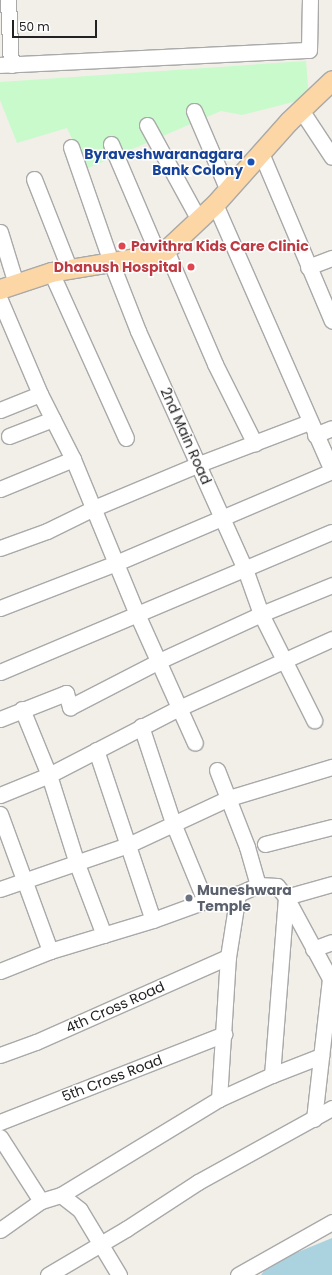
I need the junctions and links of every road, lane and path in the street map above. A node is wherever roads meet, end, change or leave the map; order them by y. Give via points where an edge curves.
1 (8, 0) edge
2 (310, 0) edge
3 (6, 65) edge
4 (332, 80) edge
5 (301, 110) junction
6 (194, 112) dead end
7 (147, 125) dead end
8 (111, 144) dead end
9 (71, 147) dead end
10 (261, 153) junction
11 (332, 157) edge
12 (34, 179) dead end
13 (227, 188) junction
14 (216, 204) junction
15 (199, 220) junction
16 (0, 232) edge
17 (162, 252) junction
18 (332, 258) edge
19 (110, 262) junction
20 (308, 267) junction
21 (60, 270) junction
22 (8, 287) edge
23 (0, 300) edge
24 (329, 306) edge
25 (332, 321) edge
26 (40, 394) junction
27 (0, 410) edge
28 (53, 419) junction
29 (332, 428) edge
30 (312, 429) junction
31 (9, 436) dead end
32 (126, 438) dead end
33 (255, 444) junction
34 (73, 459) junction
35 (199, 464) junction
36 (0, 488) edge
37 (94, 508) junction
38 (222, 519) junction
39 (332, 532) edge
40 (0, 548) edge
41 (116, 563) junction
42 (245, 569) junction
43 (332, 585) edge
44 (0, 608) edge
45 (137, 614) junction
46 (261, 614) junction
47 (331, 643) edge
48 (282, 660) junction
49 (159, 661) junction
50 (0, 672) edge
51 (179, 708) junction
52 (22, 709) junction
53 (0, 719) edge
54 (314, 720) dead end
55 (141, 726) junction
56 (195, 742) dead end
57 (96, 750) junction
58 (332, 767) edge
59 (217, 770) dead end
60 (49, 775) junction
61 (0, 795) edge
62 (229, 798) junction
63 (0, 814) edge
64 (173, 823) junction
65 (332, 827) edge
66 (265, 844) dead end
67 (128, 845) junction
68 (77, 864) junction
69 (26, 881) junction
70 (332, 884) edge
71 (258, 885) junction
72 (0, 889) edge
73 (238, 894) junction
74 (286, 897) junction
75 (205, 901) junction
76 (153, 920) junction
77 (104, 935) junction
78 (332, 942) edge
79 (313, 949) junction
80 (50, 952) junction
81 (228, 957) junction
82 (0, 971) edge
83 (331, 980) edge
84 (224, 1034) junction
85 (0, 1055) edge
86 (321, 1056) junction
87 (272, 1075) junction
88 (219, 1100) junction
89 (332, 1108) edge
90 (314, 1119) junction
91 (0, 1122) edge
92 (0, 1137) edge
93 (61, 1195) junction
94 (41, 1201) junction
95 (332, 1222) edge
96 (0, 1230) edge
97 (102, 1244) junction
98 (48, 1275) edge
99 (119, 1275) edge
100 (238, 1275) edge

1 - 3 street
2 - 3 street via 310,50
4 - 5 main road
5 - 10 main road
5 - 11 street
6 - 13 street
7 - 15 street
8 - 17 street
9 - 19 street, 2nd Main Road
10 - 13 main road
10 - 20 street
12 - 21 street
13 - 14 main road
14 - 15 main road
14 - 30 street
15 - 17 main road
16 - 22 street
17 - 19 main road
17 - 33 street
18 - 20 street
19 - 21 main road
19 - 35 street, 2nd Main Road via 138,331
20 - 24 street
21 - 22 main road
21 - 32 street
23 - 26 street
24 - 25 street
26 - 27 street
26 - 28 street
28 - 31 street
28 - 34 street
29 - 30 street
30 - 33 street
30 - 38 street via 332,471
33 - 35 street
34 - 36 street
34 - 37 street
35 - 37 street
35 - 38 street, 2nd Main Road
37 - 40 street via 47,531
37 - 41 street
38 - 41 street
38 - 42 street, 2nd Main Road
39 - 42 street
41 - 44 street
41 - 45 street
42 - 45 street
42 - 46 street, 2nd Main Road
43 - 46 street
45 - 49 street
45 - 50 street
46 - 48 street, 2nd Main Road
46 - 49 street
47 - 48 street
48 - 51 street
48 - 54 street, 2nd Main Road
49 - 51 street
49 - 52 street via 70,707 66,693
51 - 55 street
51 - 56 street
52 - 53 street
52 - 60 street
55 - 57 street
55 - 64 street
57 - 60 street
57 - 67 street
58 - 62 street
59 - 62 street
60 - 61 street
60 - 68 street
62 - 64 street
62 - 71 street
63 - 69 street
64 - 67 street
64 - 75 street
65 - 66 street
67 - 68 street
67 - 76 street
68 - 69 street
68 - 77 street
69 - 72 street
69 - 80 street
70 - 74 street
71 - 73 street
71 - 74 street via 277,886
73 - 75 street
73 - 81 street
74 - 79 street
74 - 87 street
75 - 76 street
76 - 77 street
77 - 80 street
78 - 79 street
79 - 83 street
80 - 82 street
81 - 84 street
81 - 85 street, 4th Cross Road via 36,1042
83 - 86 street
84 - 88 street
84 - 91 street, 5th Cross Road
86 - 87 street
86 - 90 street
87 - 88 street
88 - 93 street
89 - 90 street
90 - 97 street via 198,1182
92 - 94 street
93 - 94 street
93 - 97 street via 80,1210
94 - 96 street
95 - 100 street
97 - 98 street
97 - 99 street

